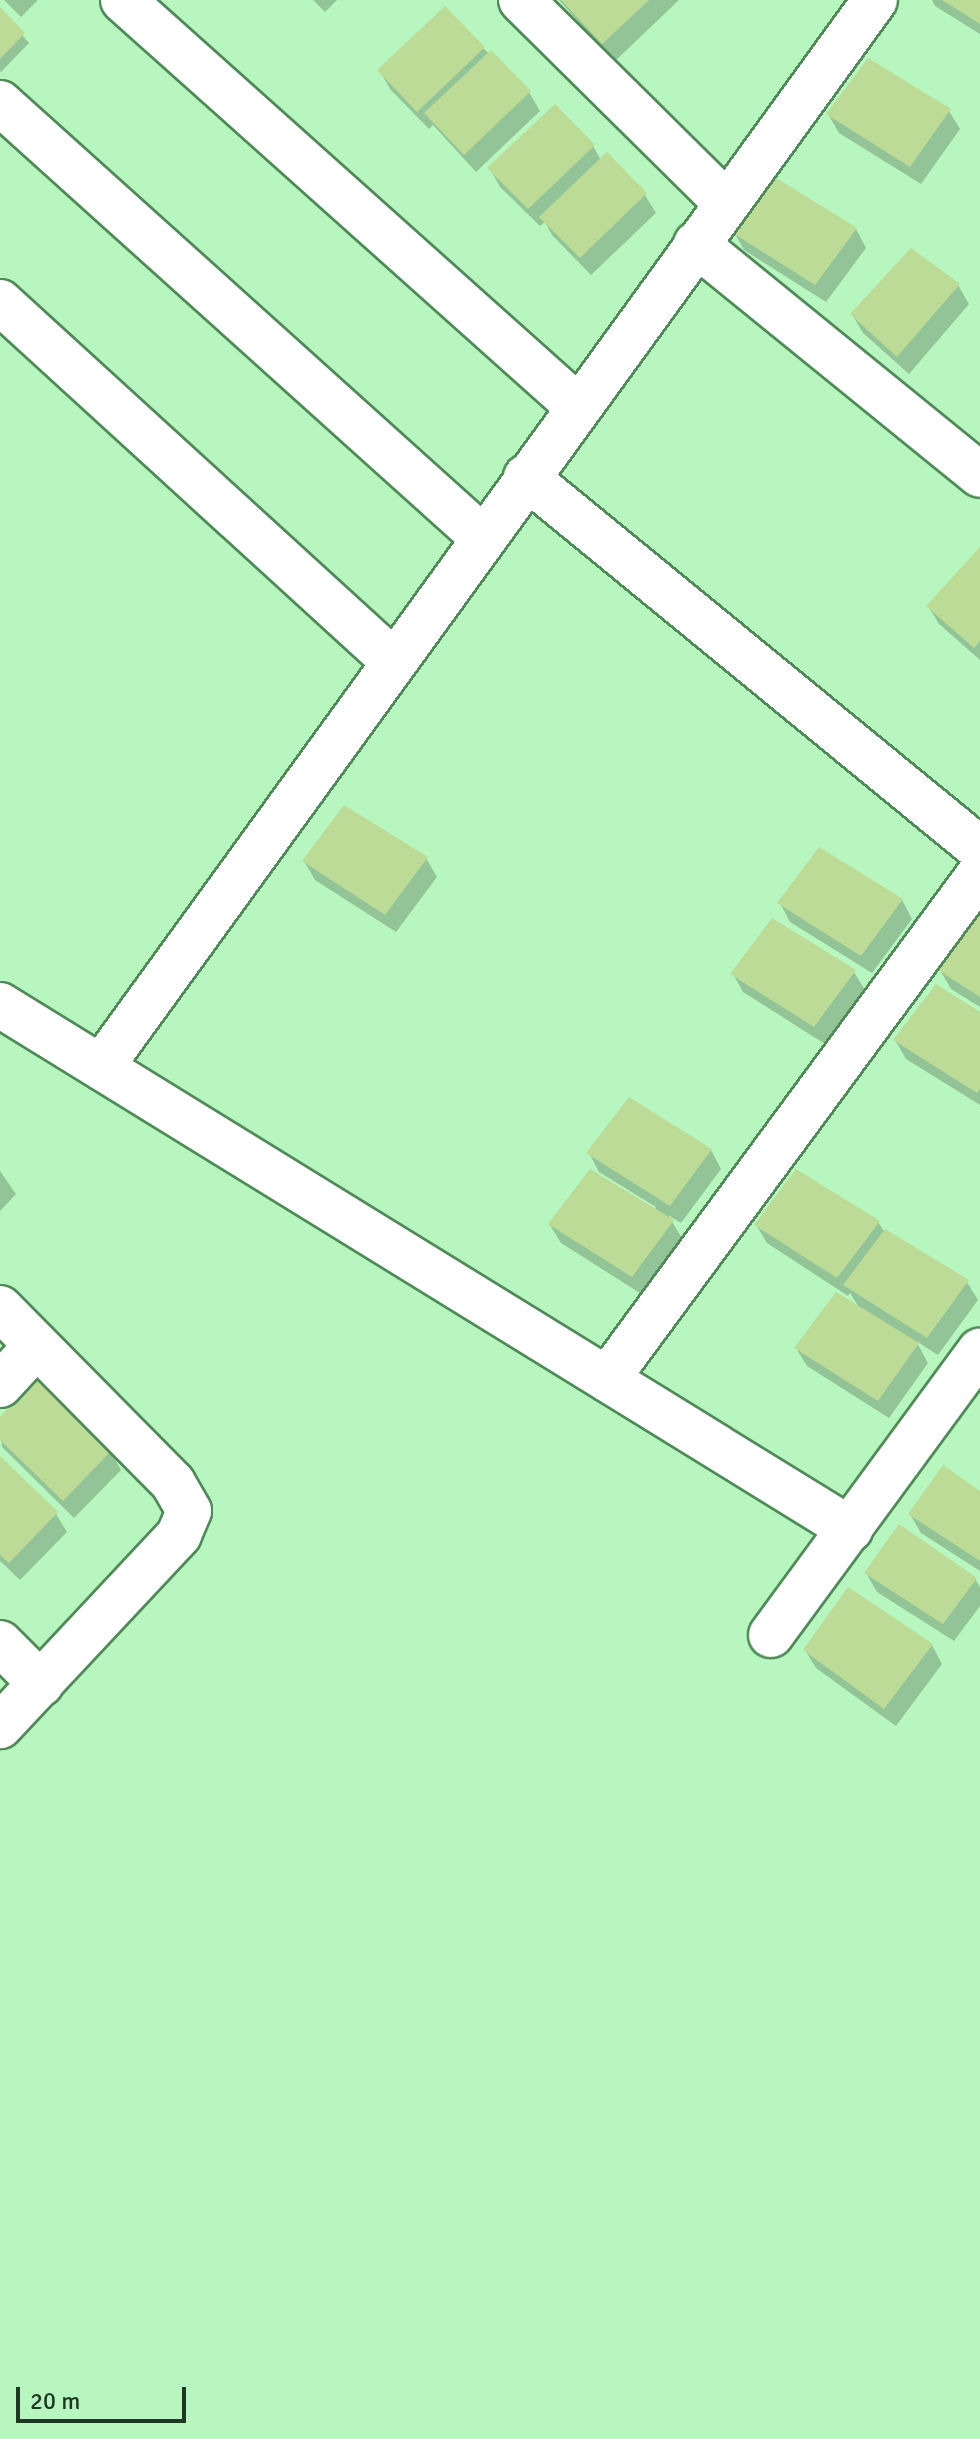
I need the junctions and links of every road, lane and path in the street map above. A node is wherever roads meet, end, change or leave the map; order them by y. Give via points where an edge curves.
1 (123, 0) edge
2 (521, 0) edge
3 (875, 0) edge
4 (0, 103) edge
5 (726, 203) junction
6 (696, 244) junction
7 (1, 304) edge
8 (578, 407) junction
9 (980, 475) edge
10 (526, 477) junction
11 (482, 537) junction
12 (393, 661) junction
13 (980, 849) edge
14 (980, 873) edge
15 (0, 1005) edge
16 (101, 1067) junction
17 (0, 1308) edge
18 (37, 1345) junction
19 (980, 1351) edge
20 (607, 1379) junction
21 (0, 1385) edge
22 (850, 1529) junction
23 (771, 1635) dead end
24 (0, 1643) edge
25 (41, 1684) junction
26 (0, 1726) edge

1 - 8 street
2 - 5 street
3 - 5 street
4 - 11 street
5 - 6 street
6 - 8 street
6 - 9 street
7 - 12 street
8 - 10 street
10 - 11 street
10 - 13 street
11 - 12 street
12 - 16 street
14 - 20 street
15 - 16 street
16 - 20 street
17 - 18 street
18 - 21 street
18 - 25 street via 173,1483 189,1511 179,1535
19 - 22 street
20 - 22 street
22 - 23 street
24 - 25 street
25 - 26 street

